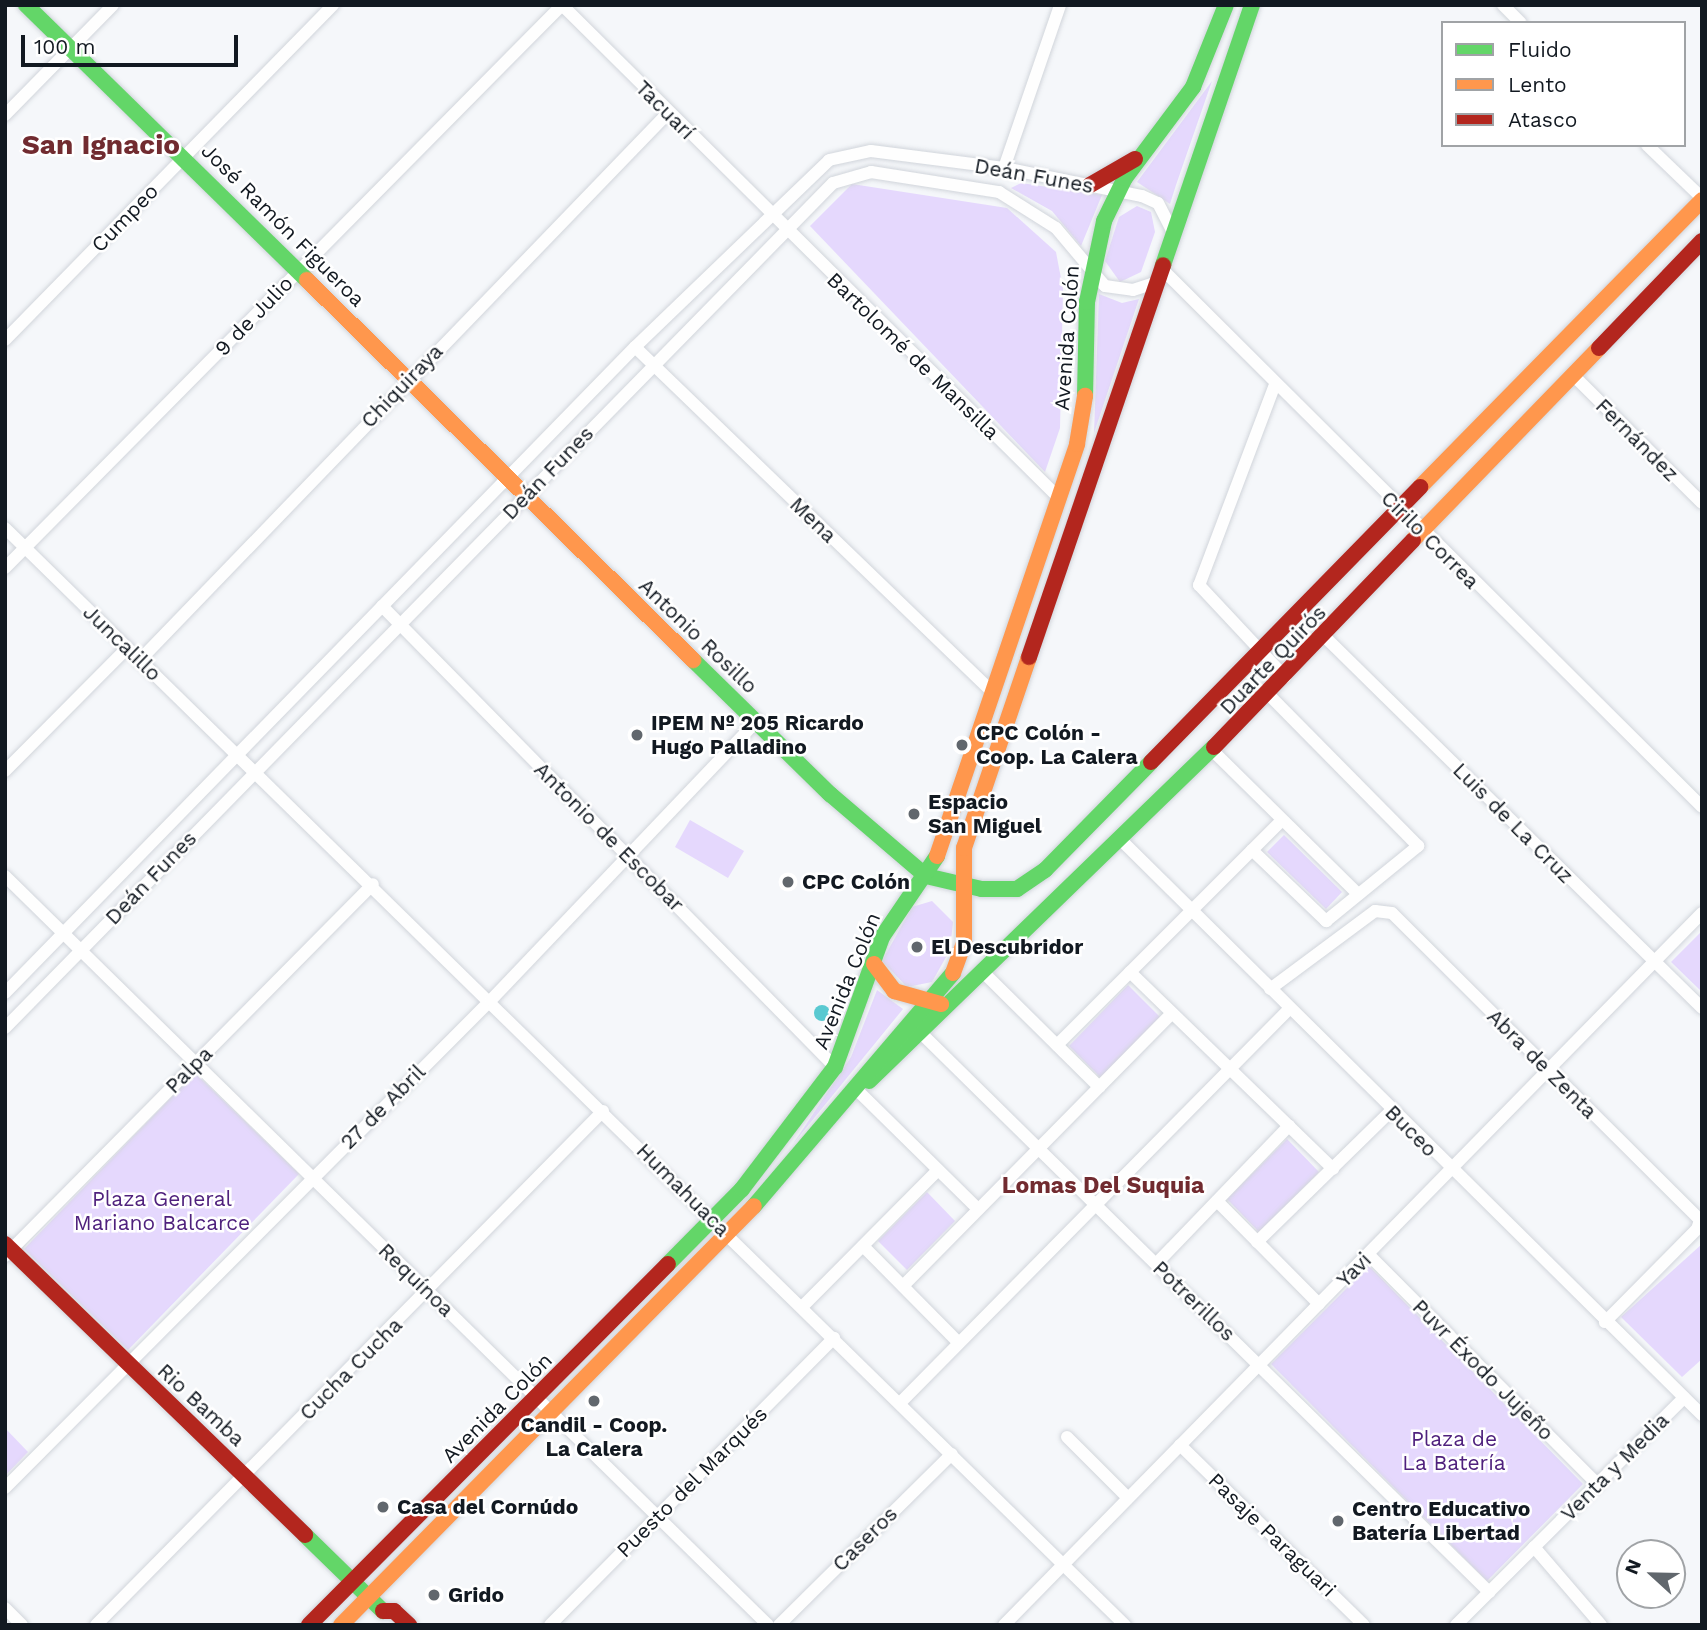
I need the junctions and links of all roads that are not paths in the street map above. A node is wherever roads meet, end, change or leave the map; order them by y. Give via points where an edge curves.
1 (26, 5) edge
2 (113, 5) edge
3 (333, 5) edge
4 (562, 5) edge
5 (1060, 5) edge
6 (1226, 5) edge
7 (1252, 5) edge
8 (1503, 5) edge
9 (1519, 21) edge
10 (70, 49) junction
11 (668, 113) junction
12 (5, 115) edge
13 (1649, 147) edge
14 (1143, 153) junction
15 (184, 157) junction
16 (1004, 168) junction
17 (1090, 185) junction
18 (1118, 191) junction
19 (1702, 199) edge
20 (768, 214) junction
21 (785, 231) junction
22 (1174, 235) junction
23 (1702, 241) edge
24 (299, 270) junction
25 (1090, 273) junction
26 (1160, 275) junction
27 (5, 340) edge
28 (635, 347) junction
29 (653, 366) junction
30 (1574, 376) junction
31 (408, 378) junction
32 (1275, 387) junction
33 (507, 479) junction
34 (525, 496) junction
35 (1059, 498) junction
36 (1702, 503) edge
37 (1402, 512) junction
38 (5, 528) edge
39 (1424, 534) junction
40 (26, 548) junction
41 (5, 568) edge
42 (382, 606) junction
43 (400, 624) junction
44 (1325, 637) junction
45 (127, 649) junction
46 (1259, 653) junction
47 (139, 661) junction
48 (1285, 677) junction
49 (993, 693) junction
50 (1268, 694) junction
51 (756, 722) junction
52 (1213, 751) junction
53 (241, 754) junction
54 (257, 770) junction
55 (5, 771) edge
56 (1702, 807) edge
57 (1282, 820) junction
58 (1123, 842) junction
59 (1252, 850) junction
60 (627, 855) junction
61 (926, 876) junction
62 (5, 877) edge
63 (373, 884) junction
64 (960, 886) junction
65 (1358, 894) junction
66 (1192, 910) junction
67 (1702, 913) edge
68 (63, 935) junction
69 (80, 951) junction
70 (1654, 962) junction
71 (874, 964) junction
72 (1130, 972) junction
73 (987, 976) junction
74 (1270, 989) junction
75 (5, 993) edge
76 (491, 1000) junction
77 (931, 1003) junction
78 (955, 1004) junction
79 (1290, 1008) junction
80 (1702, 1009) edge
81 (1172, 1013) junction
82 (5, 1028) edge
83 (922, 1034) junction
84 (1057, 1045) junction
85 (197, 1062) junction
86 (835, 1067) junction
87 (1230, 1069) junction
88 (1549, 1072) junction
89 (1099, 1087) junction
90 (857, 1090) junction
91 (603, 1111) junction
92 (1391, 1111) junction
93 (1289, 1126) junction
94 (1039, 1148) junction
95 (1333, 1169) junction
96 (938, 1170) junction
97 (1452, 1171) junction
98 (312, 1177) junction
99 (1217, 1201) junction
100 (1096, 1205) junction
101 (978, 1209) junction
102 (713, 1220) junction
103 (729, 1235) junction
104 (1257, 1242) junction
105 (863, 1246) junction
106 (7, 1250) edge
107 (1368, 1255) junction
108 (1156, 1264) junction
109 (902, 1286) junction
110 (427, 1291) junction
111 (1319, 1304) junction
112 (802, 1307) junction
113 (1605, 1322) junction
114 (834, 1338) junction
115 (959, 1343) junction
116 (1259, 1365) junction
117 (130, 1367) junction
118 (538, 1398) junction
119 (1684, 1398) junction
120 (900, 1403) junction
121 (554, 1412) junction
122 (1702, 1415) edge
123 (1067, 1437) dead end
124 (1180, 1446) junction
125 (952, 1454) junction
126 (246, 1475) junction
127 (1597, 1484) junction
128 (5, 1488) edge
129 (1128, 1498) junction
130 (659, 1516) junction
131 (1534, 1547) junction
132 (1064, 1564) junction
133 (352, 1581) junction
134 (1489, 1592) junction
135 (369, 1597) junction
136 (5, 1608) edge
137 (383, 1618) edge
138 (22, 1625) edge
139 (96, 1625) edge
140 (309, 1625) edge
141 (341, 1625) edge
142 (409, 1625) edge
143 (550, 1625) edge
144 (768, 1625) edge
145 (779, 1625) edge
146 (1004, 1625) edge
147 (1125, 1625) edge
148 (1364, 1625) edge
149 (1457, 1625) edge
150 (1601, 1625) edge

1 - 10 main road, José Ramón Figueroa
2 - 10 street
3 - 15 street, Cumpeo
4 - 11 street, Tacuarí
4 - 24 street, 9 de Julio
5 - 16 street
6 - 14 main road, Avenida Colón via 1194,87
7 - 22 main road, Avenida Colón
8 - 9 street
10 - 12 street
10 - 15 main road, José Ramón Figueroa
11 - 20 street, Tacuarí
11 - 31 street, Chiquiraya
13 - 19 street
14 - 17 main road
14 - 18 main road, Avenida Colón
15 - 24 main road, José Ramón Figueroa
15 - 27 street, Cumpeo
16 - 17 street, Deán Funes
16 - 20 street, Deán Funes via 853,152 816,169
17 - 18 street, Deán Funes
18 - 22 street, Deán Funes via 1158,203
18 - 25 main road, Avenida Colón
19 - 37 main road, Duarte Quirós
20 - 21 street, Bartolomé de Mansilla
20 - 28 street, Deán Funes
21 - 25 street, Deán Funes via 833,183 871,172 1014,198 1056,228
21 - 29 street, Deán Funes
21 - 35 street, Bartolomé de Mansilla
22 - 26 main road, Avenida Colón
23 - 30 main road, Duarte Quirós
24 - 31 main road, José Ramón Figueroa
24 - 40 street, 9 de Julio
25 - 26 street, Deán Funes via 1124,290
25 - 35 main road, Avenida Colón via 1086,402
26 - 32 street, Cirilo Correa
26 - 64 main road, Avenida Colón via 964,848
28 - 29 street, Mena
28 - 33 street, Deán Funes
29 - 34 street, Deán Funes
29 - 49 street, Mena
30 - 36 street, Fernández
30 - 39 main road, Duarte Quirós
31 - 33 main road, José Ramón Figueroa
31 - 47 street, Chiquiraya
32 - 37 street, Cirilo Correa
32 - 46 street via 1199,585
33 - 34 main road, Antonio Rosillo
33 - 42 street, Deán Funes
34 - 43 street, Deán Funes
34 - 51 main road, Antonio Rosillo
35 - 49 main road, Avenida Colón
37 - 39 street, Cirilo Correa
37 - 46 main road, Duarte Quirós
38 - 40 street, Juncalillo
39 - 44 main road, Duarte Quirós
39 - 56 street, Cirilo Correa
40 - 41 street, 9 de Julio
40 - 45 street, Juncalillo
42 - 43 street, Antonio de Escobar
42 - 53 street, Deán Funes
43 - 54 street, Deán Funes
43 - 60 street, Antonio de Escobar
44 - 48 main road, Duarte Quirós
44 - 70 street, Luis de La Cruz
45 - 47 street, Juncalillo
45 - 55 street
46 - 48 street
46 - 64 main road, Duarte Quirós via 1037,878 1007,890
47 - 53 street, Juncalillo
48 - 50 main road, Duarte Quirós
49 - 61 main road, Avenida Colón
50 - 52 main road, Duarte Quirós
50 - 65 street via 1418,842
51 - 60 street, 27 de Abril
51 - 61 main road, Antonio Rosillo
52 - 57 street
52 - 58 main road, Duarte Quirós
53 - 54 street, Humahuaca
53 - 68 street, Deán Funes
54 - 63 street, Humahuaca
54 - 69 street, Deán Funes
57 - 59 street
57 - 65 street
58 - 66 street, Buceo
58 - 73 main road, Duarte Quirós
59 - 65 street via 1323,921
59 - 66 street
60 - 76 street, 27 de Abril
60 - 86 street, Antonio de Escobar
61 - 64 main road, Duarte Quirós
61 - 71 main road, Avenida Colón via 891,919
62 - 68 street, Requínoa
63 - 76 street, Humahuaca
63 - 85 street, Palpa
64 - 77 main road, Avenida Colón via 962,954
66 - 72 street
66 - 74 street, Buceo
67 - 70 street, Yavi
68 - 69 street, Requínoa
68 - 75 street, Deán Funes
69 - 82 street, Deán Funes
69 - 85 street, Requínoa
70 - 80 street, Luis de La Cruz
70 - 88 street, Yavi
71 - 77 main road via 894,991
71 - 86 main road, Avenida Colón
72 - 81 street
72 - 84 street
73 - 78 main road, Duarte Quirós
73 - 84 street
74 - 79 street, Buceo
74 - 88 street, Abra de Zenta via 1375,911 1392,913
76 - 91 street, Humahuaca
76 - 98 street, 27 de Abril
77 - 78 main road
77 - 83 street
77 - 90 main road, Avenida Colón
78 - 83 main road, Duarte Quirós
79 - 87 street
79 - 92 street, Buceo
81 - 87 street
81 - 89 street
83 - 90 main road, Duarte Quirós
83 - 94 street, Potrerillos
84 - 89 street
85 - 98 street, Requínoa
85 - 106 street, Palpa
86 - 102 main road, Avenida Colón via 799,1123
87 - 93 street
87 - 100 street
88 - 97 street, Yavi
88 - 113 street, Abra de Zenta via 1700,1220 1697,1229
89 - 94 street
90 - 96 street
90 - 103 main road, Avenida Colón
91 - 102 street, Humahuaca
91 - 110 street, Cucha Cucha
92 - 95 street
92 - 97 street, Buceo
93 - 95 street
93 - 99 street
94 - 100 street, Potrerillos
94 - 101 street
95 - 104 street
96 - 101 street
96 - 105 street
97 - 107 street, Yavi
97 - 113 street, Buceo
98 - 110 street, Requínoa
98 - 117 street, 27 de Abril
99 - 104 street
99 - 108 street
100 - 108 street, Potrerillos
100 - 115 street
101 - 109 street
102 - 103 street, Humahuaca
102 - 118 main road, Avenida Colón
103 - 112 street, Humahuaca
103 - 121 main road, Avenida Colón
104 - 111 street
105 - 109 street
105 - 112 street
106 - 117 main road, Rio Bamba
107 - 111 street, Yavi
107 - 127 street, Puvr Éxodo Jujeño
108 - 116 street, Potrerillos
109 - 115 street
110 - 118 street, Requínoa
110 - 126 street, Cucha Cucha
111 - 116 street, Yavi
112 - 114 street, Humahuaca
113 - 119 street, Buceo
114 - 120 street, Humahuaca
114 - 130 street, Puesto del Marqués
115 - 120 street
116 - 124 street, Yavi
116 - 134 street, Potrerillos
117 - 126 main road, Rio Bamba
117 - 128 street, 27 de Abril
118 - 121 street, Requínoa
118 - 133 main road, Avenida Colón
119 - 122 street, Buceo
119 - 127 street, Venta y Media
120 - 125 street, Humahuaca
121 - 130 street, Requínoa
121 - 135 main road, Avenida Colón
123 - 129 street
124 - 129 street, Yavi
124 - 148 street, Pasaje Paraguari
125 - 132 street, Humahuaca
125 - 145 street, Caseros
126 - 133 main road, Rio Bamba
126 - 139 street, Cucha Cucha
127 - 131 street, Venta y Media
129 - 132 street, Yavi
130 - 143 street, Puesto del Marqués
130 - 144 street, Requínoa
131 - 134 street, Venta y Media
131 - 150 street
132 - 146 street, Yavi
132 - 147 street, Humahuaca
133 - 135 main road, Rio Bamba
133 - 140 main road, Avenida Colón
134 - 149 street, Venta y Media
135 - 137 main road, Rio Bamba
135 - 141 main road, Avenida Colón
136 - 138 street
137 - 142 main road, Rio Bamba via 394,1611

